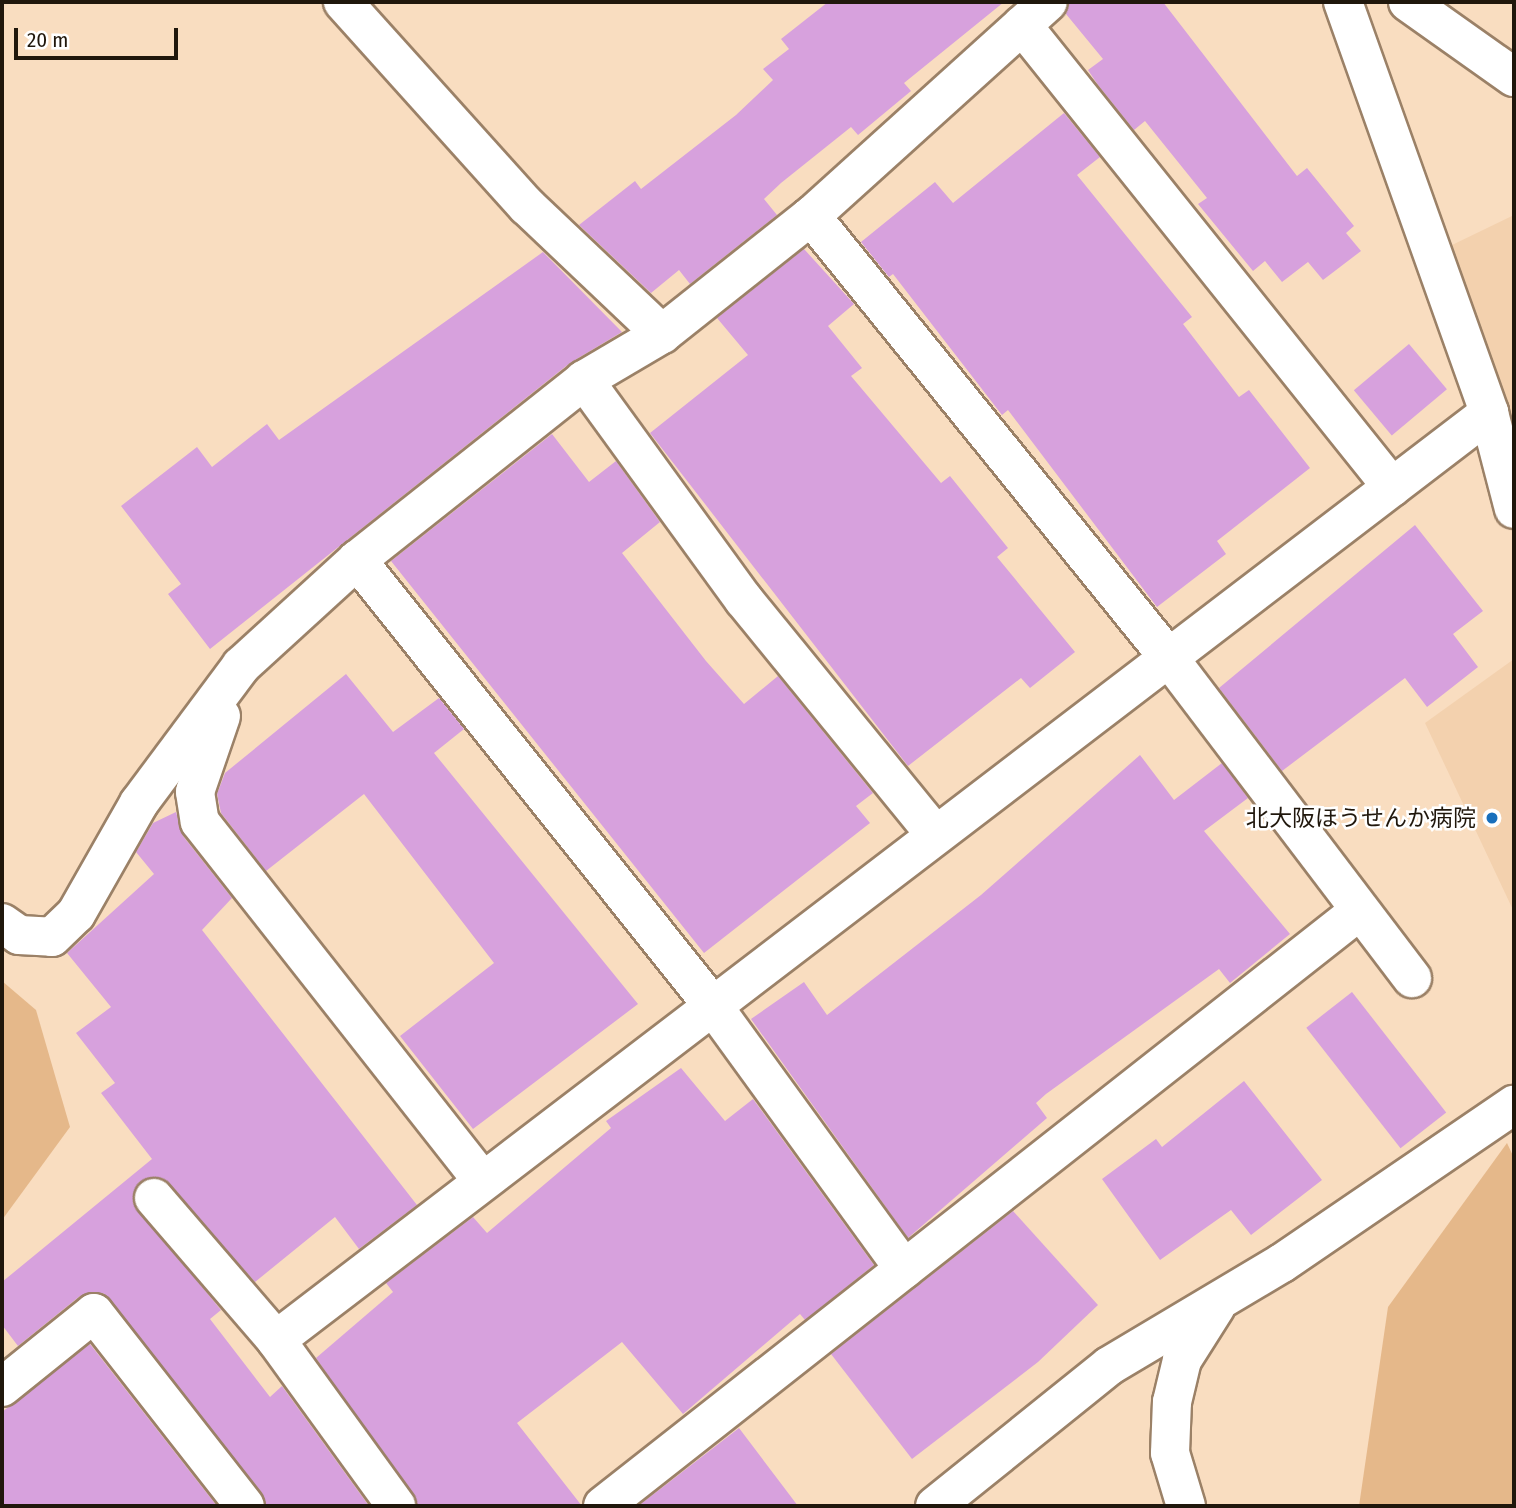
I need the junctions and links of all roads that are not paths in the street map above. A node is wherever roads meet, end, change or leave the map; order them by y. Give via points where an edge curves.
1 (342, 2) edge
2 (1343, 2) edge
3 (1408, 2) edge
4 (1035, 13) edge
5 (1514, 77) edge
6 (811, 216) junction
7 (662, 334) junction
8 (584, 380) junction
9 (1489, 412) junction
10 (1392, 487) junction
11 (1514, 509) edge
12 (357, 560) junction
13 (1169, 658) junction
14 (242, 666) junction
15 (936, 835) junction
16 (1359, 911) junction
17 (2, 923) edge
18 (1412, 978) dead end
19 (713, 1006) junction
20 (1507, 1110) edge
21 (483, 1181) junction
22 (154, 1198) dead end
23 (904, 1269) junction
24 (1217, 1304) junction
25 (276, 1340) junction
26 (2, 1387) edge
27 (245, 1506) edge
28 (396, 1506) edge
29 (603, 1506) edge
30 (934, 1506) edge
31 (1186, 1506) edge

1 - 7 street via 527,206
2 - 9 street
3 - 5 street
4 - 6 street
4 - 10 street
6 - 7 street
6 - 13 street
7 - 8 street
8 - 12 street
8 - 15 street via 744,600
9 - 10 street
9 - 11 street
10 - 13 street
12 - 14 street
12 - 19 street
13 - 15 street
13 - 16 street
14 - 17 street via 139,803 76,914 52,937 38,940
14 - 21 street via 202,764 195,792 200,822
15 - 19 street
16 - 18 street
16 - 23 street
19 - 21 street
19 - 23 street
20 - 24 street
21 - 25 street
22 - 25 street
23 - 29 street
24 - 30 street via 1109,1366
24 - 31 street via 1182,1360 1172,1402 1170,1453
25 - 28 street
26 - 27 street via 94,1313

